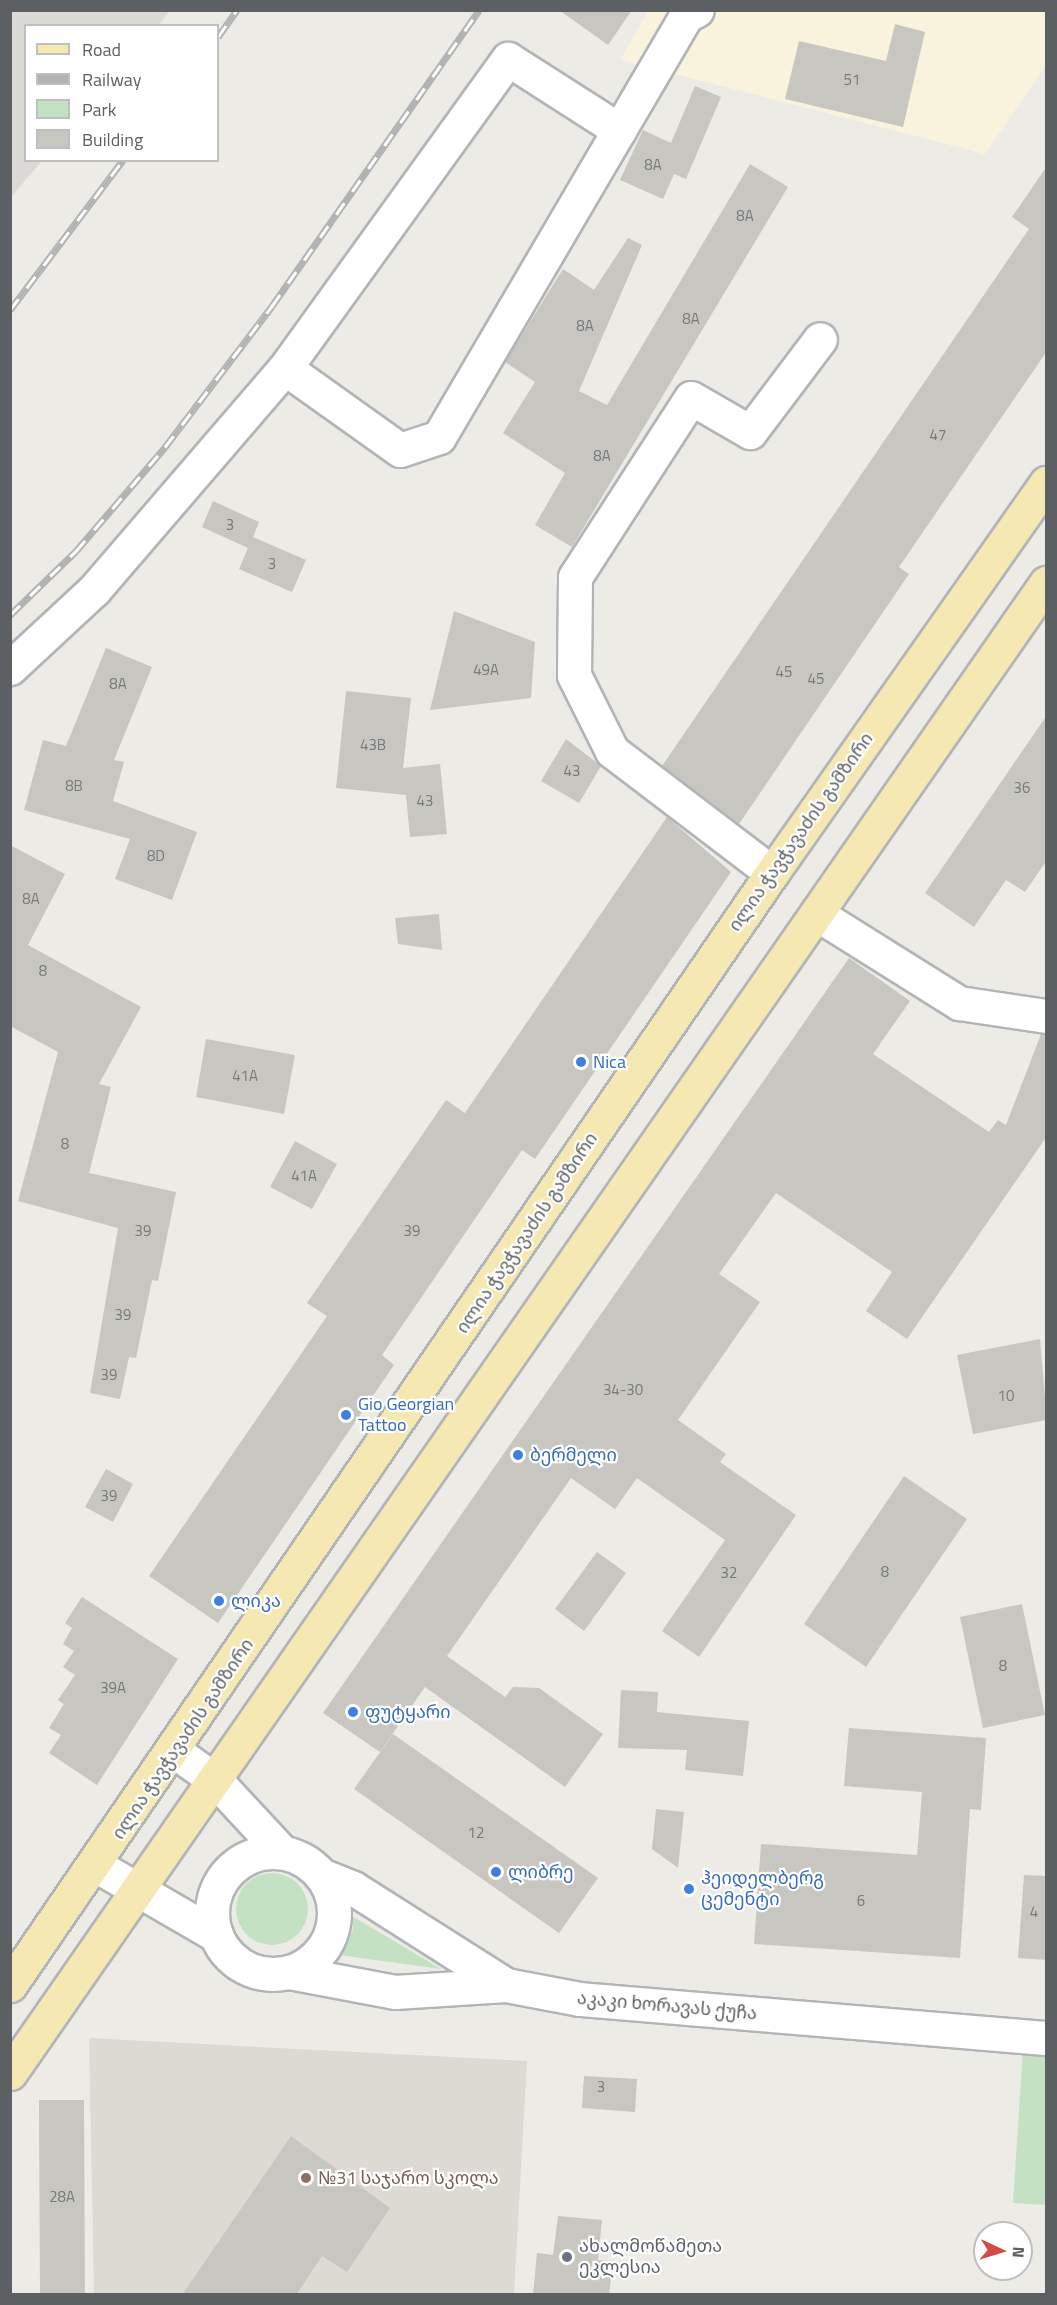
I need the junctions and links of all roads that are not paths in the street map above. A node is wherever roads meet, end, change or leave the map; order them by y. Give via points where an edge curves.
1 (697, 10) edge
2 (620, 130) junction
3 (820, 339) dead end
4 (285, 368) junction
5 (1047, 483) edge
6 (1047, 583) edge
7 (10, 668) edge
8 (772, 873) junction
9 (817, 914) junction
10 (1047, 1016) edge
11 (174, 1751) junction
12 (216, 1780) junction
13 (282, 1852) junction
14 (97, 1866) junction
15 (321, 1875) junction
16 (136, 1893) junction
17 (216, 1935) junction
18 (290, 1972) junction
19 (506, 1984) junction
20 (10, 1985) edge
21 (1047, 2038) edge
22 (10, 2073) edge

1 - 2 street via 687,15
2 - 4 street via 508,59
2 - 4 street via 439,437 400,450
3 - 8 street via 750,432 691,398 575,577 574,675 612,751
4 - 7 street via 94,590
5 - 8 main road, ილია ჭავჭავაძის გამზირი
6 - 9 main road
8 - 11 main road, ილია ჭავჭავაძის გამზირი
9 - 10 street via 959,1003
9 - 12 main road
11 - 12 street
11 - 14 main road, ილია ჭავჭავაძის გამზირი
12 - 13 street
12 - 16 main road
13 - 15 street
13 - 17 street via 256,1854 234,1865 219,1885 212,1910
14 - 16 street
14 - 20 main road, ილია ჭავჭავაძის გამზირი
15 - 18 street via 334,1913 331,1932 315,1957
15 - 19 street via 352,1888
16 - 17 street
16 - 22 main road
17 - 18 street via 228,1955 248,1969
18 - 19 street, აკაკი ხორავას ქუჩა via 395,1992
19 - 21 street, აკაკი ხორავას ქუჩა via 580,1999

